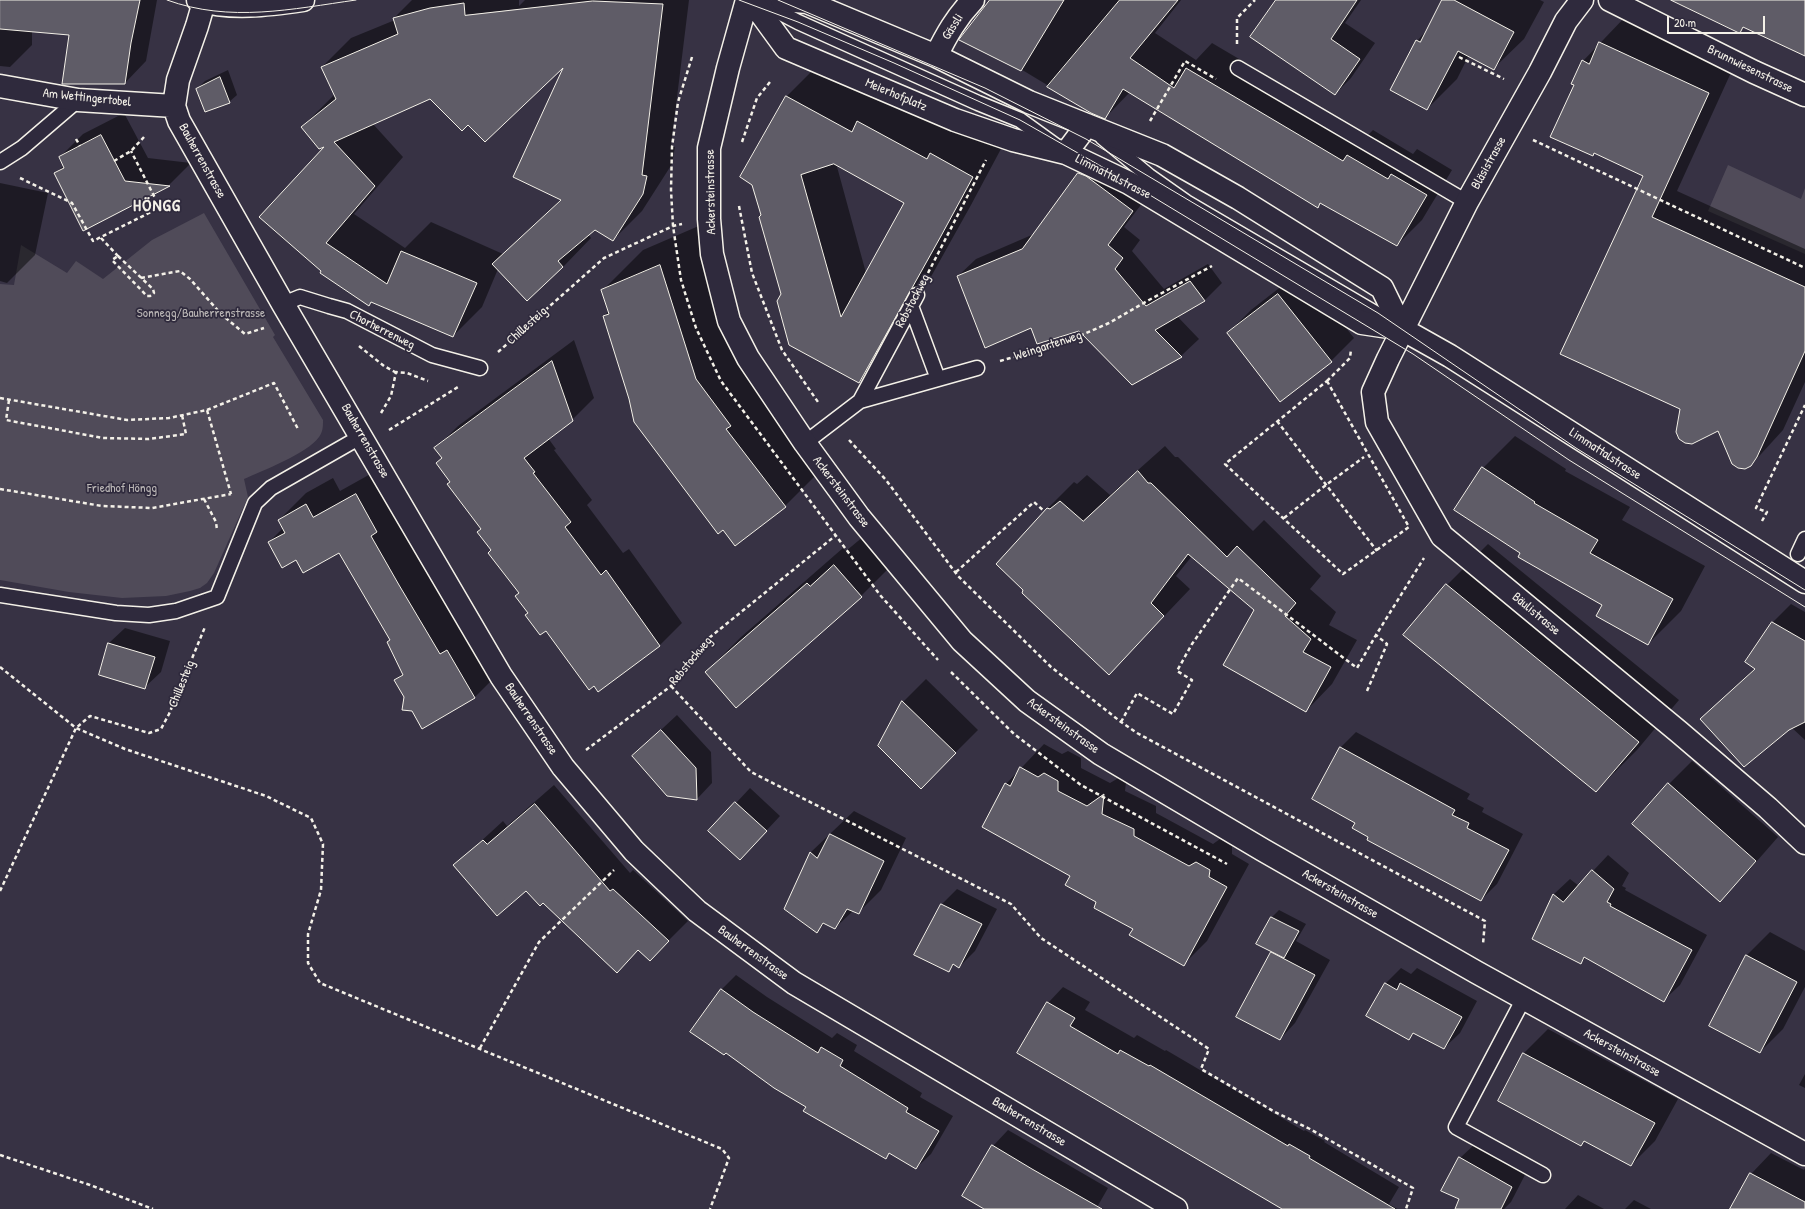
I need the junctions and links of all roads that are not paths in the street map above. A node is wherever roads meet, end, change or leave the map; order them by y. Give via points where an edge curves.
1 (303, 0) edge
2 (747, 0) edge
3 (751, 0) edge
4 (756, 0) edge
5 (782, 0) edge
6 (973, 0) edge
7 (1582, 0) edge
8 (1610, 0) edge
9 (201, 1) edge
10 (936, 56) junction
11 (1238, 68) road end
12 (0, 86) edge
13 (1805, 95) edge
14 (78, 100) junction
15 (174, 106) junction
16 (1087, 125) junction
17 (1066, 153) junction
18 (0, 162) edge
19 (1466, 202) junction
20 (283, 304) junction
21 (1402, 329) junction
22 (480, 368) road end
23 (977, 368) road end
24 (938, 379) junction
25 (860, 401) junction
26 (362, 436) junction
27 (805, 443) junction
28 (1805, 539) edge
29 (1798, 554) dead end
30 (1805, 582) edge
31 (0, 595) edge
32 (1805, 843) edge
33 (1524, 998) junction
34 (1805, 1154) edge
35 (1543, 1175) dead end
36 (1176, 1209) edge

1 - 9 street via 248,5
2 - 27 street, Ackersteinstrasse via 709,148 709,219 712,254 729,321 748,358
3 - 17 street, Meierhofplatz via 786,48 955,120 1013,140
4 - 17 lane via 798,22 1020,120
5 - 10 street via 807,2
6 - 10 street, Gässli via 957,16
7 - 19 street, Bläsistrasse via 1566,21
8 - 13 street, Brunnwiesenstrasse
9 - 15 street via 197,26 178,80
10 - 16 street via 1029,102
11 - 19 lane
12 - 14 street, Am Wettingertobel
14 - 15 street, Am Wettingertobel
14 - 18 lane via 22,148
15 - 20 street, Bauherrenstrasse via 184,131
16 - 17 street, Limmattalstrasse
16 - 21 lane via 1149,176 1186,202
16 - 21 street via 1162,155 1238,198 1382,288
17 - 21 street, Limmattalstrasse via 1140,189 1362,323
19 - 21 street, Bläsistrasse
20 - 22 lane, Chorherrenweg via 300,297 329,306 347,312 432,355
20 - 26 street, Bauherrenstrasse
21 - 30 street, Limmattalstrasse via 1492,382
21 - 32 street, Bäulistrasse via 1373,392 1377,422 1442,536 1679,732
23 - 24 lane
24 - 25 lane
24 - 25 lane, Rebstockweg via 914,300
25 - 27 lane, Rebstockweg
26 - 31 lane via 271,488 255,503 217,597 176,611 149,615 116,613
26 - 36 street, Bauherrenstrasse via 501,676 563,767 634,851 697,911 794,983
27 - 33 street, Ackersteinstrasse via 859,517 962,641 1027,701 1101,754 1263,850
28 - 29 lane
33 - 34 street, Ackersteinstrasse
33 - 35 lane via 1456,1127

